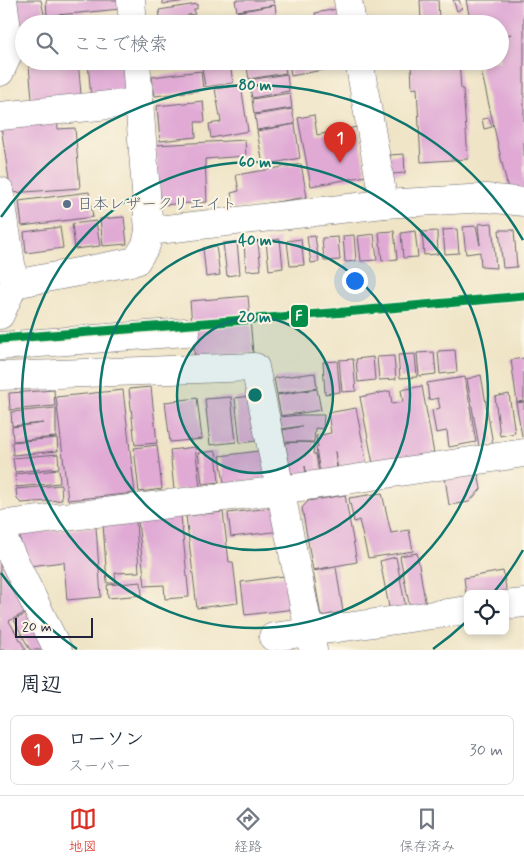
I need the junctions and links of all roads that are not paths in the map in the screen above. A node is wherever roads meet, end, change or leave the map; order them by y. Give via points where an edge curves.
1 (3, 0) edge
2 (131, 0) edge
3 (348, 0) edge
4 (132, 15) edge
5 (350, 15) edge
6 (137, 70) edge
7 (361, 70) edge
8 (0, 72) edge
9 (139, 102) junction
10 (0, 116) edge
11 (0, 191) edge
12 (524, 202) edge
13 (384, 204) junction
14 (149, 231) junction
15 (14, 284) junction
16 (0, 315) edge
17 (186, 332) dead end
18 (0, 346) edge
19 (0, 376) edge
20 (524, 453) edge
21 (281, 490) junction
22 (0, 525) edge
23 (0, 532) edge
24 (524, 603) edge
25 (509, 605) edge
26 (464, 611) edge
27 (273, 636) dead end
28 (311, 640) edge
29 (58, 650) edge

1 - 8 street via 10,50
2 - 4 street
3 - 5 street
6 - 9 street
7 - 13 street
9 - 10 street
9 - 14 street
11 - 15 street
12 - 13 street via 486,198
13 - 14 street
14 - 15 street via 146,245 136,261
15 - 16 street
17 - 18 street
19 - 21 street via 255,367
20 - 21 street
21 - 22 street
21 - 28 street
23 - 29 street
24 - 25 street
26 - 28 street
27 - 28 street

